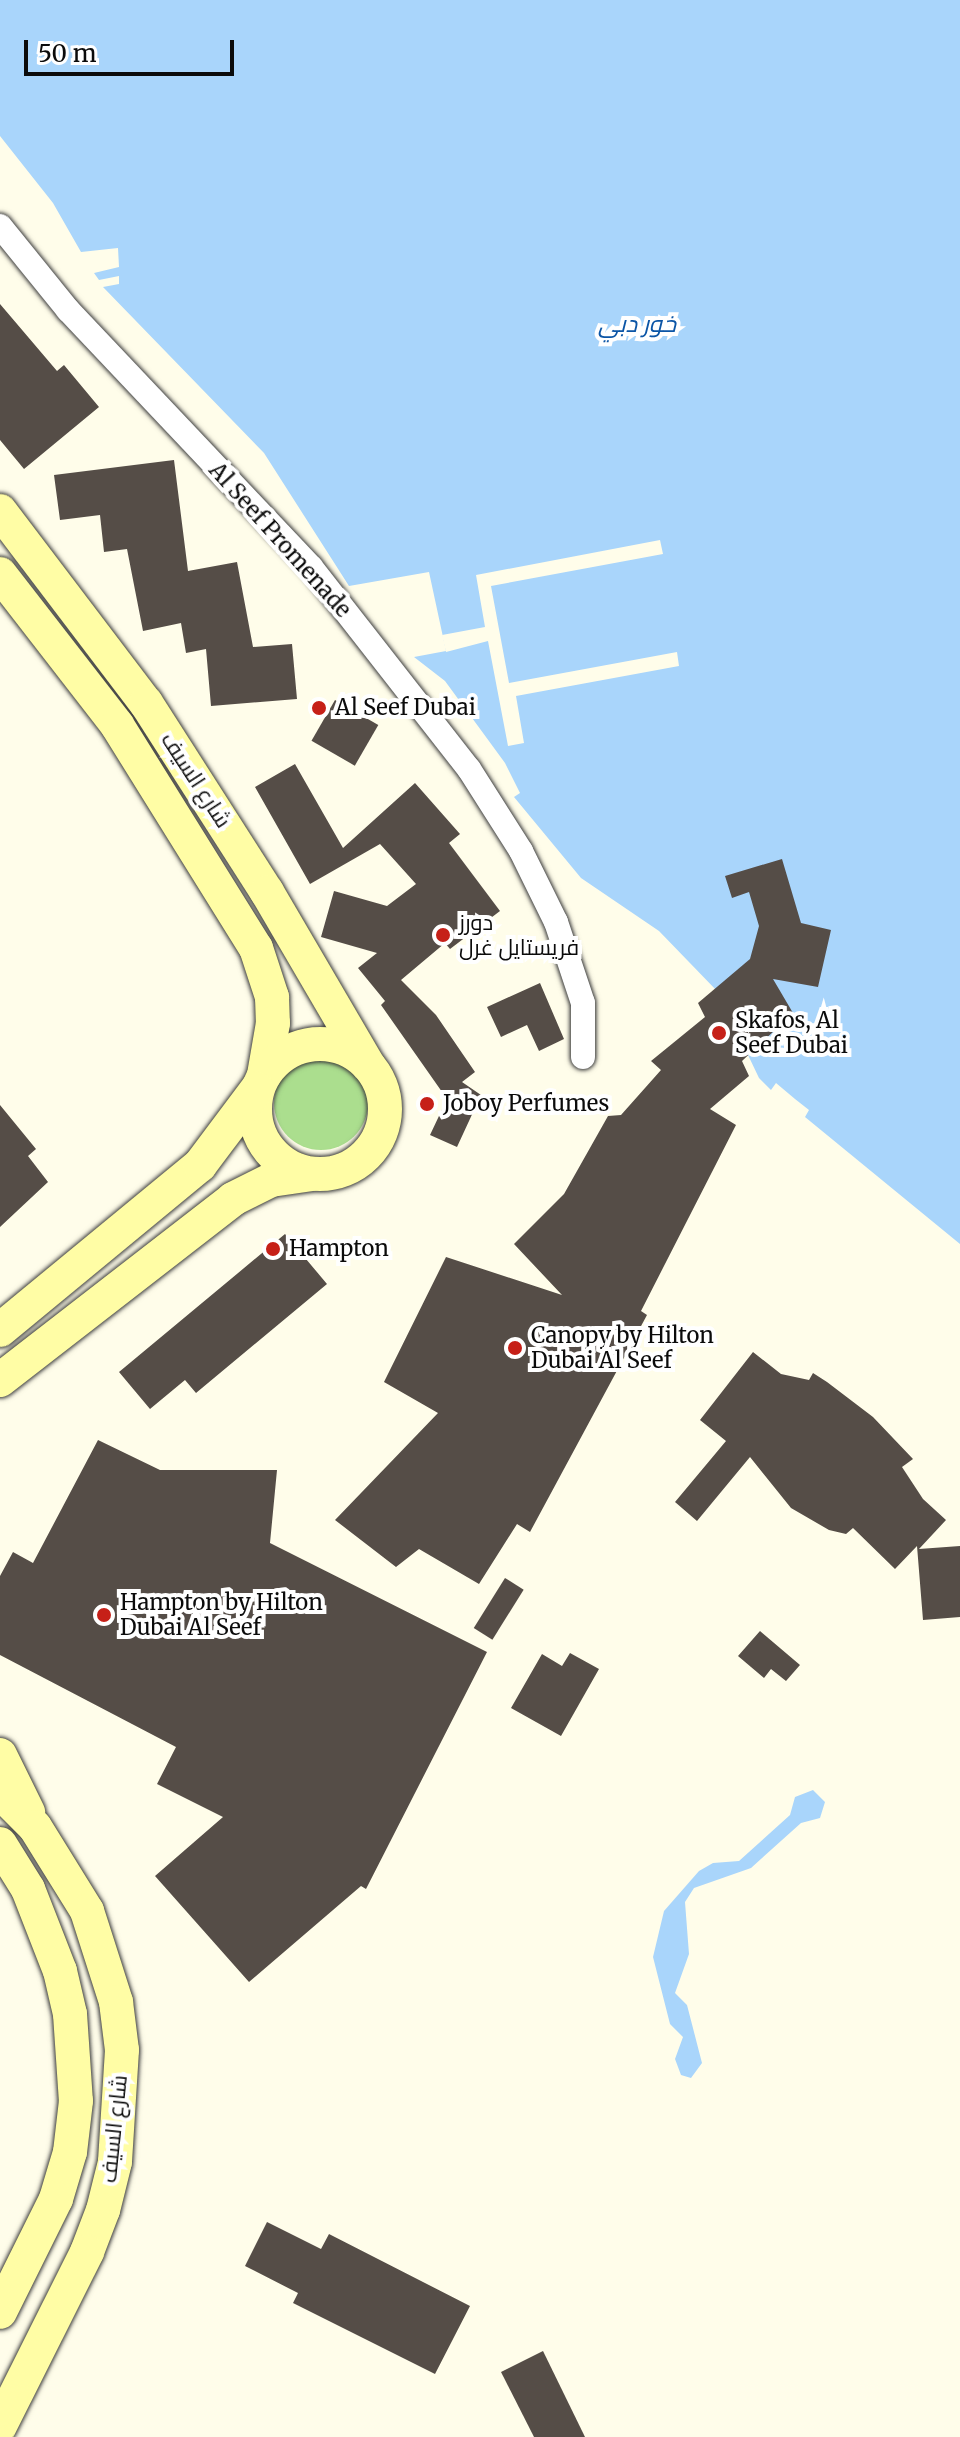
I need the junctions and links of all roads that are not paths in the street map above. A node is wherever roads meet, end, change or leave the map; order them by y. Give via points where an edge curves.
1 (0, 226) edge
2 (0, 511) edge
3 (0, 574) edge
4 (583, 1057) dead end
5 (368, 1065) junction
6 (261, 1082) junction
7 (311, 1174) junction
8 (0, 1330) edge
9 (0, 1380) edge
10 (0, 1755) edge
11 (0, 1792) edge
12 (35, 1827) junction
13 (0, 1844) edge
14 (0, 2312) edge
15 (0, 2426) edge

1 - 4 street, Al Seef Promenade via 68,310 311,567 469,769 521,851 556,922 583,1003
2 - 5 street, شارع السيف via 146,703 267,892
3 - 6 street, شارع السيف via 117,725 256,948 272,997 273,1023
5 - 6 street, شارع السيف via 339,1047 305,1046 275,1061
5 - 7 street, شارع السيف via 381,1087 386,1112 376,1144 349,1168
6 - 7 street, شارع السيف via 255,1122 269,1151
6 - 8 street, شارع السيف via 200,1165
7 - 9 street, شارع السيف via 271,1180 233,1199
10 - 12 street, شارع السيف
11 - 12 street, شارع السيف
12 - 15 street, شارع السيف via 65,1869 103,1956 117,2014 122,2098 115,2162 87,2252
13 - 14 street, شارع السيف via 28,1889 60,1971 70,2014 76,2101 70,2152 56,2199

